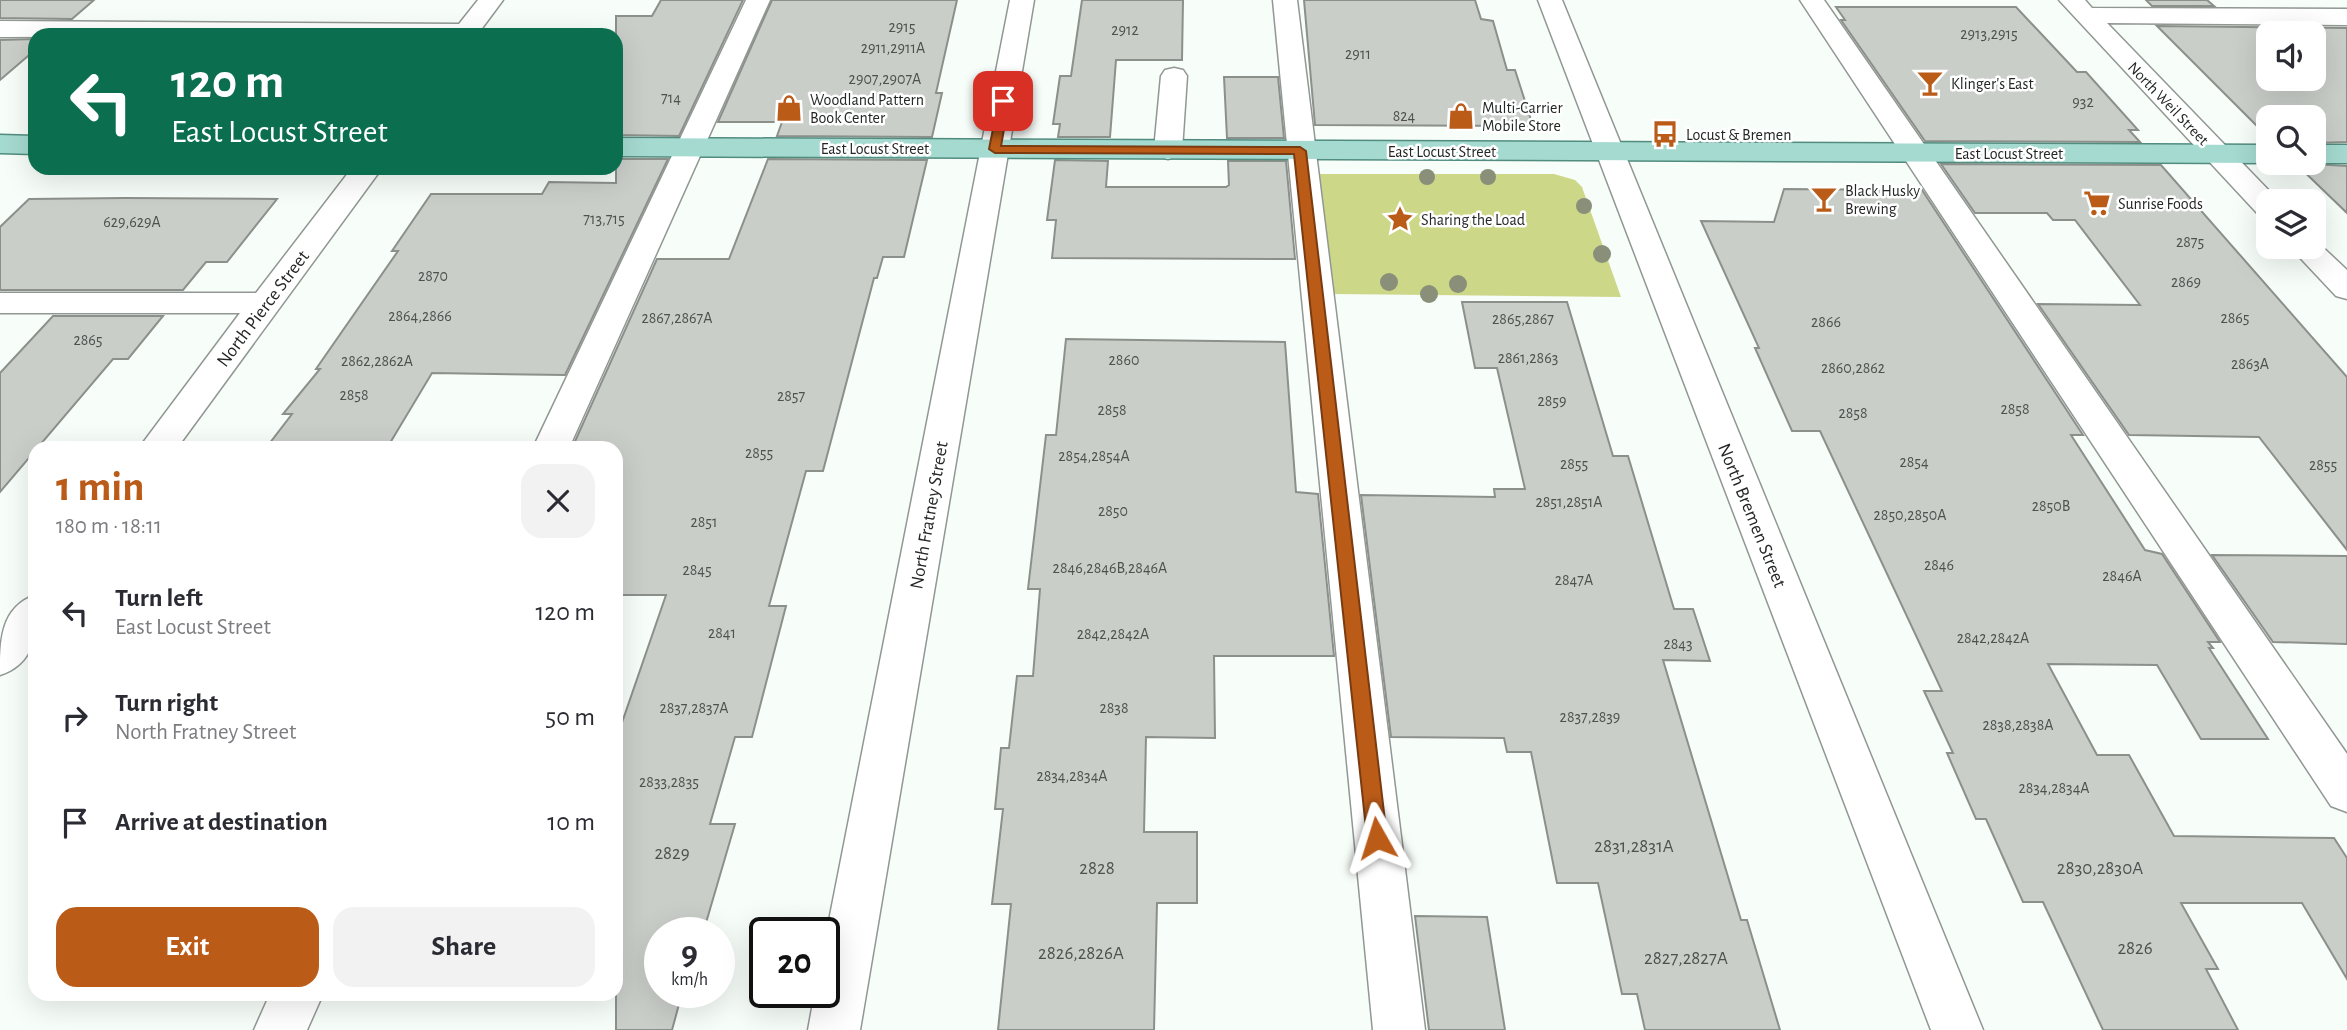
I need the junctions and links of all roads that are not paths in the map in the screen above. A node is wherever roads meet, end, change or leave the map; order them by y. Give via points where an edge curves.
1 (491, 0) edge
2 (758, 0) edge
3 (1022, 0) edge
4 (1286, 0) edge
5 (1550, 0) edge
6 (1812, 0) edge
7 (205, 8) dead end
8 (2078, 8) edge
9 (2347, 17) edge
10 (183, 28) edge
11 (470, 28) edge
12 (0, 29) edge
13 (28, 29) edge
14 (1174, 76) dead end
15 (0, 144) edge
16 (28, 145) edge
17 (623, 147) edge
18 (690, 148) junction
19 (995, 149) junction
20 (1168, 150) junction
21 (1300, 151) junction
22 (1609, 152) junction
23 (1914, 153) junction
24 (2217, 154) junction
25 (2256, 154) edge
26 (2326, 154) edge
27 (2347, 154) edge
28 (362, 175) edge
29 (2256, 194) edge
30 (2318, 259) edge
31 (2347, 289) edge
32 (0, 303) edge
33 (265, 303) junction
34 (162, 441) edge
35 (554, 441) edge
36 (28, 620) edge
37 (0, 658) edge
38 (2347, 792) edge
39 (294, 1001) edge
40 (280, 1030) edge
41 (834, 1030) edge
42 (1399, 1030) edge
43 (1957, 1030) edge

1 - 11 street
2 - 18 street
3 - 19 street, North Fratney Street
4 - 21 street
5 - 22 street, North Bremen Street
6 - 23 street
7 - 10 street
8 - 9 street
8 - 24 street, North Weil Street
12 - 13 street
14 - 20 street
15 - 16 main road
17 - 18 main road, East Locust Street
18 - 19 main road, East Locust Street
18 - 35 street
19 - 20 main road, East Locust Street
19 - 41 street, North Fratney Street
20 - 21 main road, East Locust Street
21 - 22 main road, East Locust Street
21 - 42 street
22 - 23 main road, East Locust Street
22 - 43 street, North Bremen Street
23 - 24 main road, East Locust Street
23 - 38 street
24 - 25 main road, East Locust Street
24 - 29 street, North Weil Street
26 - 27 main road
28 - 33 street, North Pierce Street
30 - 31 street
32 - 33 street
33 - 34 street, North Pierce Street
36 - 37 street
39 - 40 street

